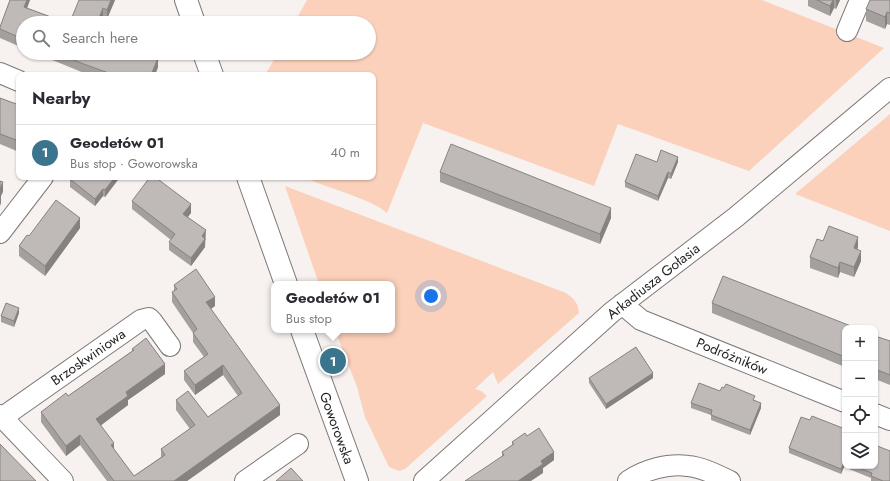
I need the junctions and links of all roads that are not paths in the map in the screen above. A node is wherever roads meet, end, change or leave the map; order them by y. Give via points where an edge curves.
1 (186, 0) edge
2 (860, 0) edge
3 (192, 16) edge
4 (847, 31) dead end
5 (207, 60) edge
6 (211, 72) edge
7 (0, 73) edge
8 (16, 79) edge
9 (890, 88) edge
10 (41, 180) edge
11 (249, 180) edge
12 (0, 233) edge
13 (285, 281) edge
14 (622, 304) junction
15 (303, 333) edge
16 (170, 346) dead end
17 (842, 401) edge
18 (878, 415) edge
19 (1, 418) edge
20 (890, 420) edge
21 (298, 444) dead end
22 (63, 481) edge
23 (245, 481) edge
24 (357, 481) edge
25 (424, 481) edge
26 (628, 481) edge
27 (730, 481) edge

1 - 3 street
2 - 4 street
5 - 6 street
7 - 8 street
9 - 14 street, Arkadiusza Gołasia via 736,217
10 - 12 street
11 - 13 street
14 - 17 street, Podróżników via 641,320
14 - 25 street, Arkadiusza Gołasia
15 - 24 street, Goworowska
16 - 19 street, Brzoskwiniowa via 149,318 141,320
18 - 20 street
19 - 22 street
21 - 23 street
26 - 27 street via 655,469 689,466

